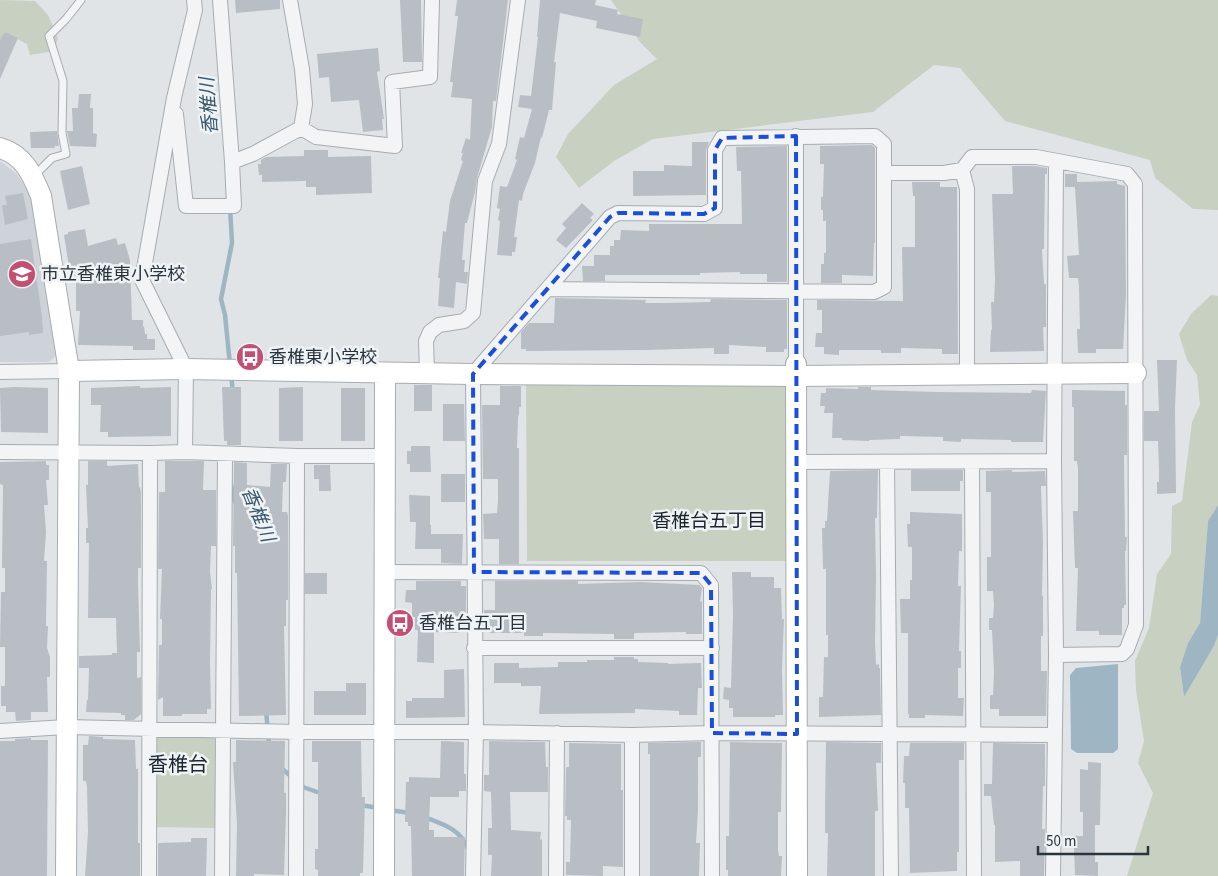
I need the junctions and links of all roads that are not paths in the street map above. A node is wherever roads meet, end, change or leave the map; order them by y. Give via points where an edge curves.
1 (81, 0) edge
2 (194, 0) edge
3 (220, 0) edge
4 (290, 0) edge
5 (432, 0) edge
6 (518, 0) edge
7 (174, 98) junction
8 (301, 128) junction
9 (796, 136) junction
10 (0, 148) edge
11 (1056, 161) junction
12 (232, 162) junction
13 (962, 170) junction
14 (885, 173) junction
15 (33, 177) junction
16 (548, 289) junction
17 (796, 291) junction
18 (186, 369) junction
19 (796, 370) junction
20 (0, 372) edge
21 (69, 372) junction
22 (384, 372) junction
23 (427, 373) junction
24 (1136, 373) junction
25 (473, 374) junction
26 (1055, 374) junction
27 (967, 375) junction
28 (67, 451) junction
29 (0, 452) edge
30 (185, 452) junction
31 (150, 453) junction
32 (225, 454) junction
33 (297, 456) junction
34 (385, 456) junction
35 (1054, 461) junction
36 (798, 462) junction
37 (887, 462) junction
38 (972, 462) junction
39 (384, 572) junction
40 (474, 572) junction
41 (474, 648) junction
42 (712, 648) junction
43 (1056, 655) junction
44 (66, 727) junction
45 (149, 728) junction
46 (223, 730) junction
47 (0, 731) edge
48 (296, 732) junction
49 (383, 732) junction
50 (476, 732) junction
51 (557, 733) junction
52 (712, 734) junction
53 (797, 734) junction
54 (632, 735) junction
55 (888, 735) junction
56 (973, 735) junction
57 (1055, 735) junction
58 (66, 876) edge
59 (149, 876) edge
60 (222, 876) edge
61 (296, 876) edge
62 (384, 876) edge
63 (474, 876) edge
64 (556, 876) edge
65 (632, 876) edge
66 (712, 876) edge
67 (797, 876) edge
68 (891, 876) edge
69 (974, 876) edge
70 (1053, 876) edge

1 - 15 lane via 49,36 62,81 62,132 66,154 52,158
2 - 7 street via 195,10
3 - 12 street
4 - 8 street via 302,69 304,104
5 - 8 street via 430,77 392,82 395,146 316,137
6 - 23 street via 499,144 485,181 473,313 464,322 439,326 430,332 426,341
7 - 12 street via 186,206 234,206
7 - 18 street via 142,280
8 - 12 street
9 - 14 street via 875,136 884,144
9 - 16 street via 722,138 715,150 715,208 704,214 618,213 610,217
9 - 17 street
10 - 15 street via 18,156
11 - 13 street via 1036,157 972,158
11 - 24 street via 1127,174 1134,184
11 - 26 street
13 - 14 street
13 - 27 street via 967,189
14 - 17 street via 884,287 874,292
15 - 21 street via 42,196
16 - 17 street
16 - 25 street
17 - 19 street
18 - 21 street
18 - 22 street
18 - 30 street
19 - 25 street
19 - 27 street
19 - 36 street
20 - 21 street
21 - 28 street
22 - 23 street
22 - 34 street
23 - 25 street
24 - 26 street
24 - 43 street via 1136,625 1122,654
25 - 40 street
26 - 27 street
26 - 35 street
28 - 29 street
28 - 31 street
28 - 44 street
30 - 31 street
30 - 32 street
31 - 45 street
32 - 33 street
32 - 46 street
33 - 34 street
33 - 48 street
34 - 39 street
35 - 38 street
35 - 43 street
36 - 37 street
36 - 53 street
37 - 38 street
37 - 55 street
38 - 56 street
39 - 40 street
39 - 49 street
40 - 41 street
40 - 42 street via 701,573 711,585
41 - 42 street
41 - 50 street
42 - 52 street
43 - 57 street
44 - 45 street
44 - 47 street
44 - 58 street
45 - 46 street
45 - 59 street
46 - 48 street
46 - 60 street
48 - 49 street
48 - 61 street
49 - 50 street
49 - 62 street
50 - 51 street
50 - 63 street
51 - 54 street
51 - 64 street
52 - 53 street
52 - 54 street
52 - 66 street
53 - 55 street
53 - 67 street
54 - 65 street
55 - 56 street
55 - 68 street
56 - 57 street
56 - 69 street
57 - 70 street

